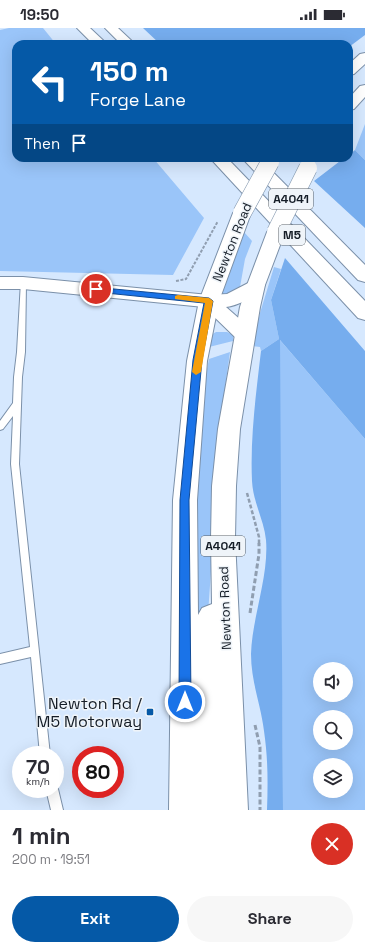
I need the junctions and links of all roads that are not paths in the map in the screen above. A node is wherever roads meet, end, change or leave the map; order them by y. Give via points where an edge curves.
1 (83, 28) edge
2 (110, 28) edge
3 (96, 40) edge
4 (124, 40) edge
5 (365, 58) edge
6 (353, 68) edge
7 (365, 89) edge
8 (353, 102) edge
9 (222, 162) edge
10 (254, 162) edge
11 (261, 162) edge
12 (270, 162) edge
13 (310, 163) edge
14 (365, 256) edge
15 (365, 276) edge
16 (0, 283) edge
17 (23, 283) junction
18 (256, 285) junction
19 (209, 301) junction
20 (365, 313) edge
21 (245, 335) junction
22 (17, 404) junction
23 (0, 427) edge
24 (223, 539) junction
25 (35, 651) junction
26 (0, 659) edge
27 (44, 746) edge
28 (54, 798) edge
29 (57, 810) edge
30 (185, 810) edge
31 (203, 810) edge
32 (232, 810) edge

1 - 3 highway
2 - 4 highway
5 - 6 highway
7 - 8 highway
9 - 20 highway, M5
10 - 15 highway, M5
11 - 14 highway, M5
12 - 19 highway, Newton Road / A4041, bridge via 242,213
13 - 18 highway, Newton Road / A4041, bridge via 268,251
16 - 17 street
17 - 19 street
17 - 22 lane
18 - 19 street via 232,300
18 - 21 highway, Newton Road / A4041
19 - 21 street
19 - 30 highway, Newton Road / A4041 via 198,360 184,500
21 - 24 highway, Newton Road / A4041 via 229,429
22 - 23 lane
22 - 25 lane via 15,464
24 - 31 highway via 211,617 210,790
24 - 32 highway, Newton Road / A4041
25 - 26 lane
25 - 27 lane
28 - 29 lane

